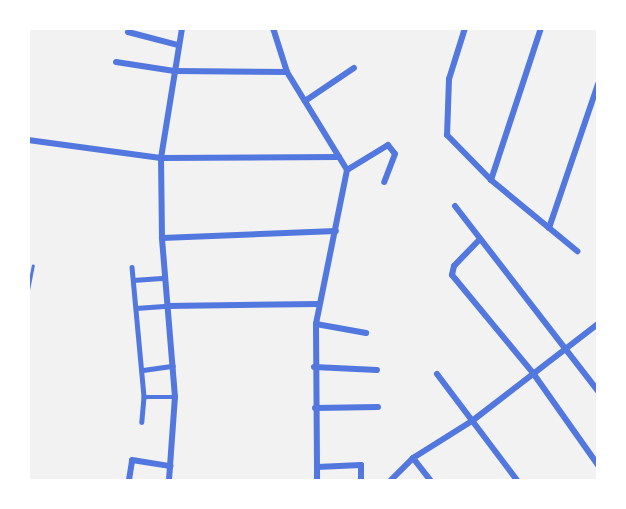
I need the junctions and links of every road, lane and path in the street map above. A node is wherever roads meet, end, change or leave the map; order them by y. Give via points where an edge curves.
1 (182, 28) edge
2 (273, 28) edge
3 (465, 28) edge
4 (541, 28) edge
5 (128, 32) dead end
6 (178, 45) junction
7 (116, 62) dead end
8 (354, 68) dead end
9 (174, 71) junction
10 (287, 72) junction
11 (597, 84) edge
12 (305, 101) junction
13 (28, 140) edge
14 (339, 157) junction
15 (161, 158) junction
16 (347, 170) junction
17 (491, 180) junction
18 (384, 182) dead end
19 (455, 207) dead end
20 (549, 228) junction
21 (336, 231) junction
22 (162, 238) junction
23 (480, 239) junction
24 (577, 251) dead end
25 (33, 265) dead end
26 (132, 267) dead end
27 (165, 278) junction
28 (133, 280) junction
29 (28, 290) edge
30 (319, 304) junction
31 (167, 306) junction
32 (136, 309) junction
33 (316, 324) junction
34 (597, 324) edge
35 (366, 333) dead end
36 (567, 349) junction
37 (173, 366) junction
38 (314, 366) junction
39 (143, 370) junction
40 (377, 370) dead end
41 (534, 373) junction
42 (437, 374) dead end
43 (597, 391) edge
44 (144, 397) junction
45 (175, 397) junction
46 (378, 407) dead end
47 (315, 408) junction
48 (472, 421) junction
49 (142, 422) dead end
50 (413, 458) junction
51 (597, 465) edge
52 (171, 466) junction
53 (316, 466) junction
54 (129, 480) edge
55 (169, 480) edge
56 (317, 480) edge
57 (362, 480) edge
58 (391, 480) edge
59 (430, 480) edge
60 (517, 480) edge

1 - 6 street
2 - 10 street
3 - 17 street via 448,79 447,135
4 - 17 street
5 - 6 street
6 - 9 street
7 - 9 street
8 - 12 street
9 - 10 street
9 - 15 street
10 - 12 street
11 - 20 street
12 - 14 street
13 - 15 street
14 - 15 street
14 - 16 street
15 - 22 street
16 - 18 street via 388,146 395,154
16 - 21 street
17 - 20 street
19 - 23 street
20 - 24 street
21 - 22 street
21 - 30 street
22 - 27 street
23 - 36 street
23 - 41 street via 454,266 452,275
25 - 29 lane
26 - 28 street
27 - 28 street
27 - 31 street
28 - 32 street
30 - 31 street
30 - 33 street
31 - 32 street
31 - 37 street
32 - 39 street
33 - 35 street
33 - 38 street
34 - 36 street
36 - 41 street
36 - 43 street
37 - 39 street
37 - 45 street
38 - 40 street
38 - 47 street
39 - 44 street
41 - 48 street
41 - 51 street
42 - 48 street
44 - 45 street
44 - 49 street
45 - 52 street
46 - 47 street
47 - 53 street
48 - 50 street
48 - 60 street
50 - 58 street
50 - 59 street
52 - 54 street via 132,460
52 - 55 street
53 - 56 street
53 - 57 street via 361,465

